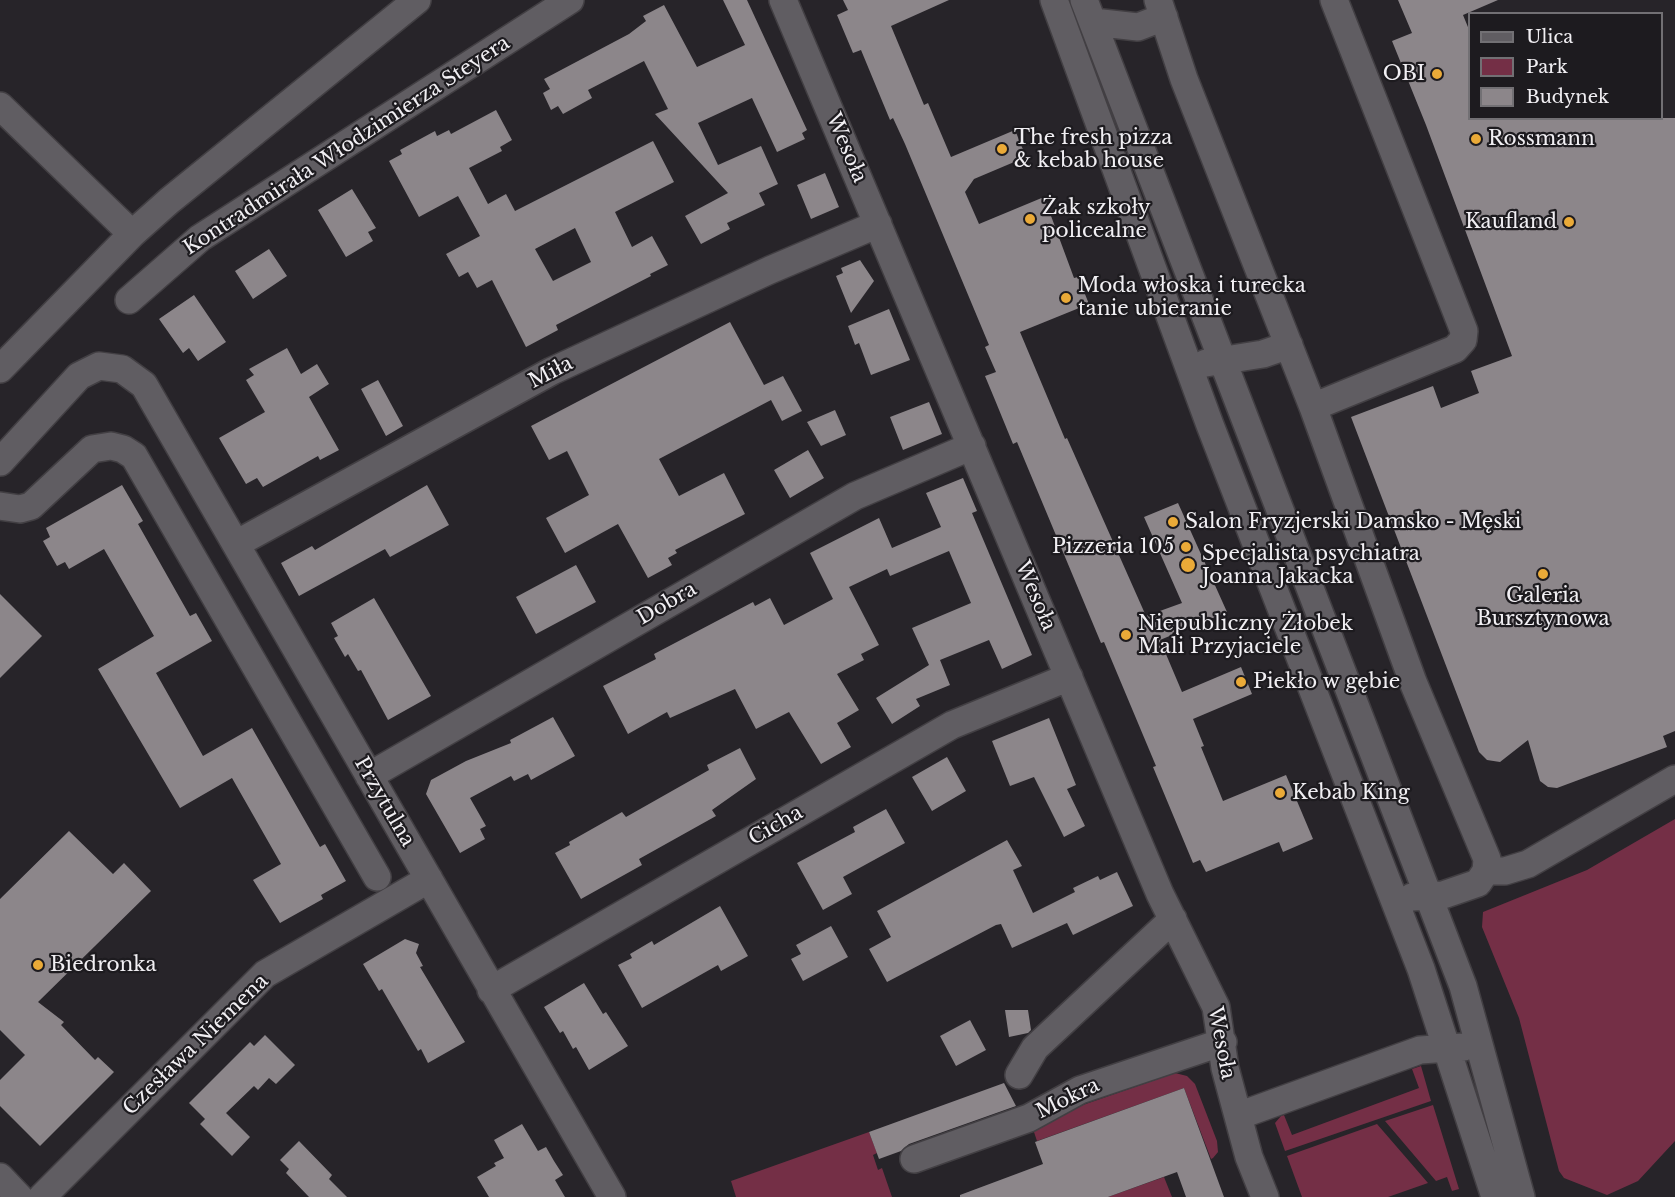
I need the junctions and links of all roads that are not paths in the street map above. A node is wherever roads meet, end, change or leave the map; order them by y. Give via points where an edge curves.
1 (417, 0) edge
2 (570, 0) edge
3 (783, 0) edge
4 (1054, 0) edge
5 (1334, 0) edge
6 (1161, 8) edge
7 (1088, 11) edge
8 (1138, 27) junction
9 (1110, 66) junction
10 (0, 106) edge
11 (878, 224) junction
12 (132, 234) junction
13 (129, 300) dead end
14 (1289, 345) junction
15 (1223, 361) junction
16 (1187, 364) junction
17 (0, 369) edge
18 (1313, 407) junction
19 (972, 446) junction
20 (0, 462) edge
21 (0, 506) edge
22 (236, 544) junction
23 (1069, 677) junction
24 (369, 776) junction
25 (1675, 780) edge
26 (1486, 872) junction
27 (377, 877) dead end
28 (429, 879) junction
29 (1428, 896) junction
30 (1392, 898) junction
31 (1173, 919) junction
32 (492, 990) junction
33 (1223, 1042) junction
34 (1447, 1046) junction
35 (1480, 1047) junction
36 (1019, 1075) dead end
37 (1238, 1116) junction
38 (914, 1160) dead end
39 (0, 1177) edge
40 (19, 1197) edge
41 (42, 1197) edge
42 (612, 1197) edge
43 (1265, 1197) edge
44 (1495, 1197) edge
45 (1521, 1197) edge

1 - 12 street
2 - 13 street, Kontradmirała Włodzimierza Steyera via 200,238
3 - 11 street, Wesoła
4 - 16 street
5 - 18 street via 1464,331 1463,340 1455,349
6 - 8 street
6 - 14 street via 1184,79
7 - 8 street
7 - 9 street
8 - 9 street
9 - 15 street
10 - 12 street
11 - 19 street, Wesoła
11 - 22 street, Miła via 552,371
12 - 17 street
14 - 15 street
14 - 18 street
15 - 16 street
15 - 29 street
16 - 30 street
18 - 26 street via 1413,682 1487,859
19 - 23 street, Wesoła
19 - 24 street, Dobra via 855,496
20 - 22 street, Przytulna via 79,376 99,366 122,369 144,385
21 - 27 street via 31,506 92,449 111,446 134,456
22 - 24 street, Przytulna
23 - 31 street, Wesoła
23 - 32 street, Cicha via 952,725
24 - 28 street, Przytulna
25 - 26 street via 1528,864
26 - 29 street via 1478,883
28 - 32 street, Przytulna
28 - 41 street, Czesława Niemena via 265,974
29 - 30 street
29 - 35 street via 1463,986
30 - 34 street
31 - 33 street, Wesoła via 1216,1007
31 - 36 street via 1035,1048
32 - 42 street, Przytulna
33 - 37 street, Wesoła via 1225,1068
33 - 38 street, Mokra via 1080,1090 1029,1118
34 - 35 street
34 - 37 street via 1420,1050
34 - 44 street
35 - 45 street
37 - 43 street, Wesoła
39 - 40 street

